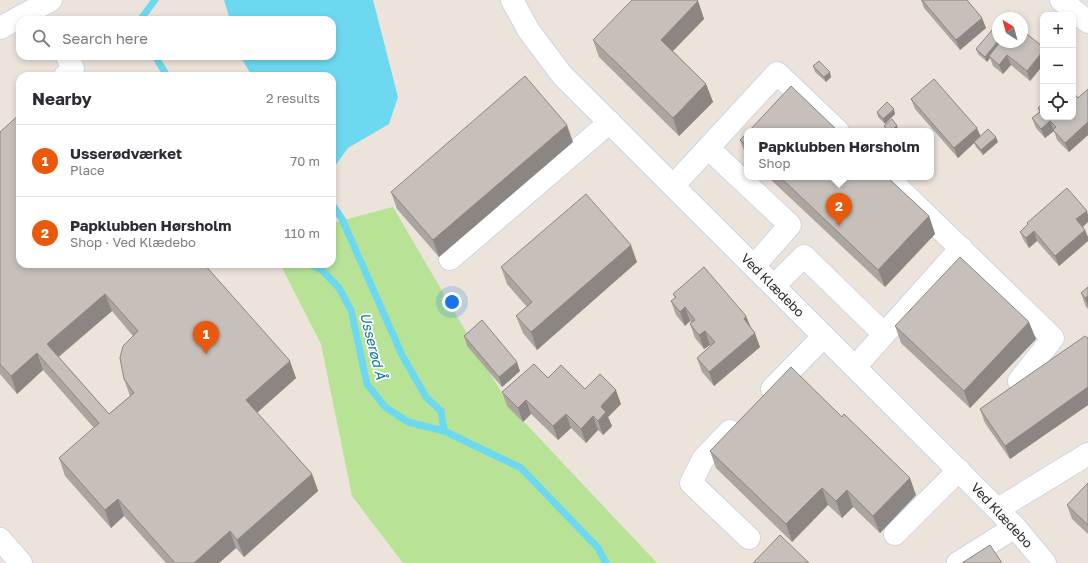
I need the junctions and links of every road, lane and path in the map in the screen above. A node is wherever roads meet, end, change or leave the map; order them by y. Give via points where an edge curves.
1 (512, 0) edge
2 (1061, 0) edge
3 (49, 8) edge
4 (29, 16) edge
5 (16, 21) edge
6 (1088, 22) edge
7 (0, 28) edge
8 (69, 60) edge
9 (70, 72) edge
10 (610, 122) junction
11 (835, 128) edge
12 (708, 148) junction
13 (890, 180) edge
14 (673, 186) junction
15 (961, 248) junction
16 (450, 259) dead end
17 (754, 266) junction
18 (774, 286) junction
19 (883, 333) junction
20 (824, 336) junction
21 (855, 367) junction
22 (1019, 381) edge
23 (1088, 454) edge
24 (959, 470) junction
25 (998, 510) junction
26 (1015, 527) junction
27 (895, 534) dead end
28 (749, 538) dead end
29 (0, 539) edge
30 (21, 563) edge
31 (958, 563) edge
32 (1045, 563) edge

1 - 10 street, Ved Klædebo via 529,31 562,75
2 - 6 street
3 - 4 street
5 - 7 street
8 - 9 street via 73,69
10 - 14 street, Ved Klædebo
10 - 16 street
11 - 12 street via 777,73
12 - 14 street
12 - 17 street via 790,225
13 - 15 street
14 - 17 street, Ved Klædebo
15 - 19 street
15 - 22 street via 1052,338
17 - 18 street, Ved Klædebo
18 - 19 street via 804,256
18 - 20 street, Ved Klædebo
19 - 21 street
20 - 21 street, Ved Klædebo
20 - 28 street via 703,459 691,483
21 - 24 street, Ved Klædebo
23 - 25 street
24 - 25 street, Ved Klædebo
24 - 27 street
25 - 26 street, Ved Klædebo
26 - 31 street
26 - 32 street, Ved Klædebo
29 - 30 street

